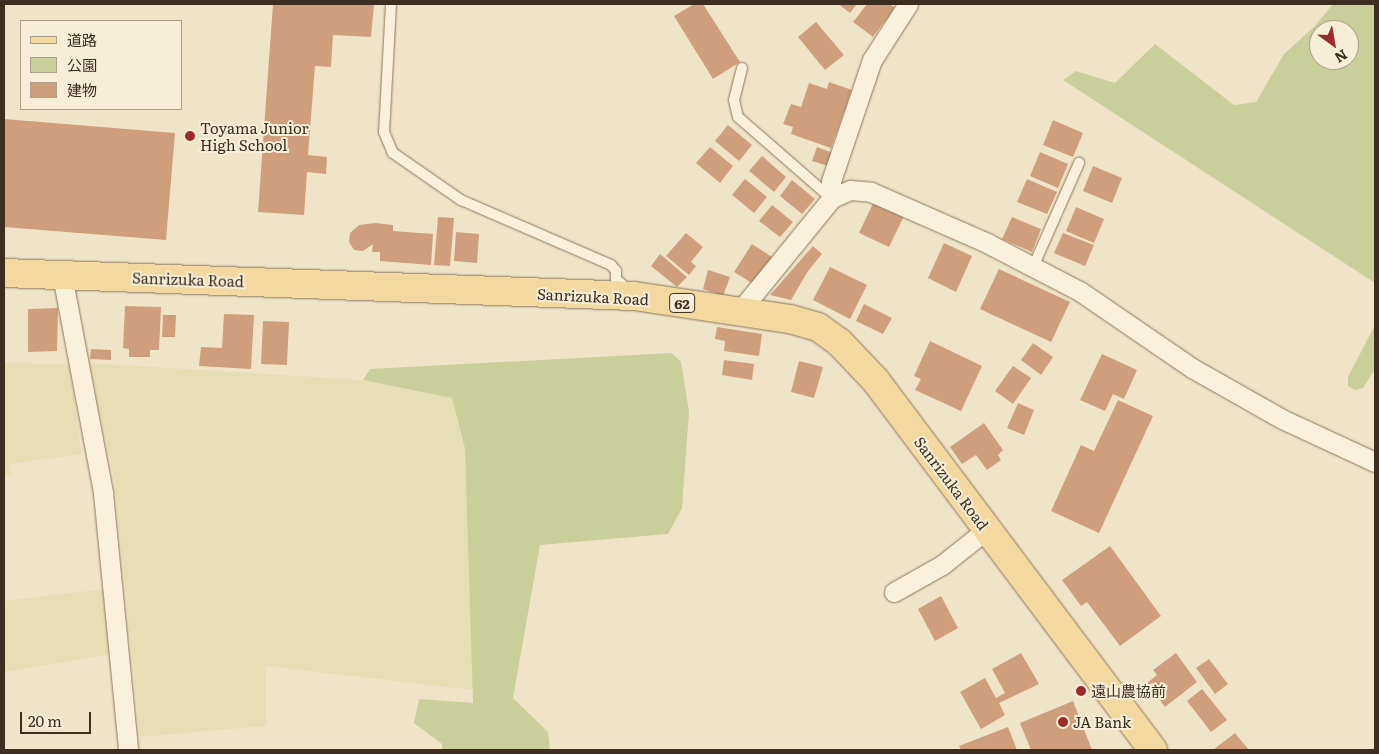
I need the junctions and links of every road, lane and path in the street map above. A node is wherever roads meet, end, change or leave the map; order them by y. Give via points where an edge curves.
1 (391, 4) edge
2 (908, 4) edge
3 (742, 68) dead end
4 (1078, 163) dead end
5 (832, 198) junction
6 (1032, 266) junction
7 (4, 273) edge
8 (62, 275) junction
9 (634, 296) junction
10 (739, 312) junction
11 (1375, 462) edge
12 (986, 530) junction
13 (894, 592) dead end
14 (128, 750) edge
15 (1153, 750) edge

1 - 9 lane via 384,132 393,153 462,200 611,265 616,271 616,279
2 - 5 street via 872,60 831,181
3 - 5 lane via 734,100 738,116
4 - 6 lane
5 - 6 street via 850,190 871,192
5 - 10 street
6 - 11 street via 1081,292 1192,368 1282,418
7 - 8 main road, Sanrizuka Road / 62
8 - 9 main road, Sanrizuka Road / 62
8 - 14 street via 103,494
9 - 10 main road, Sanrizuka Road / 62
10 - 12 main road, Sanrizuka Road / 62 via 790,319 818,328 839,342 876,380
12 - 13 street via 942,565
12 - 15 main road, Sanrizuka Road / 62

